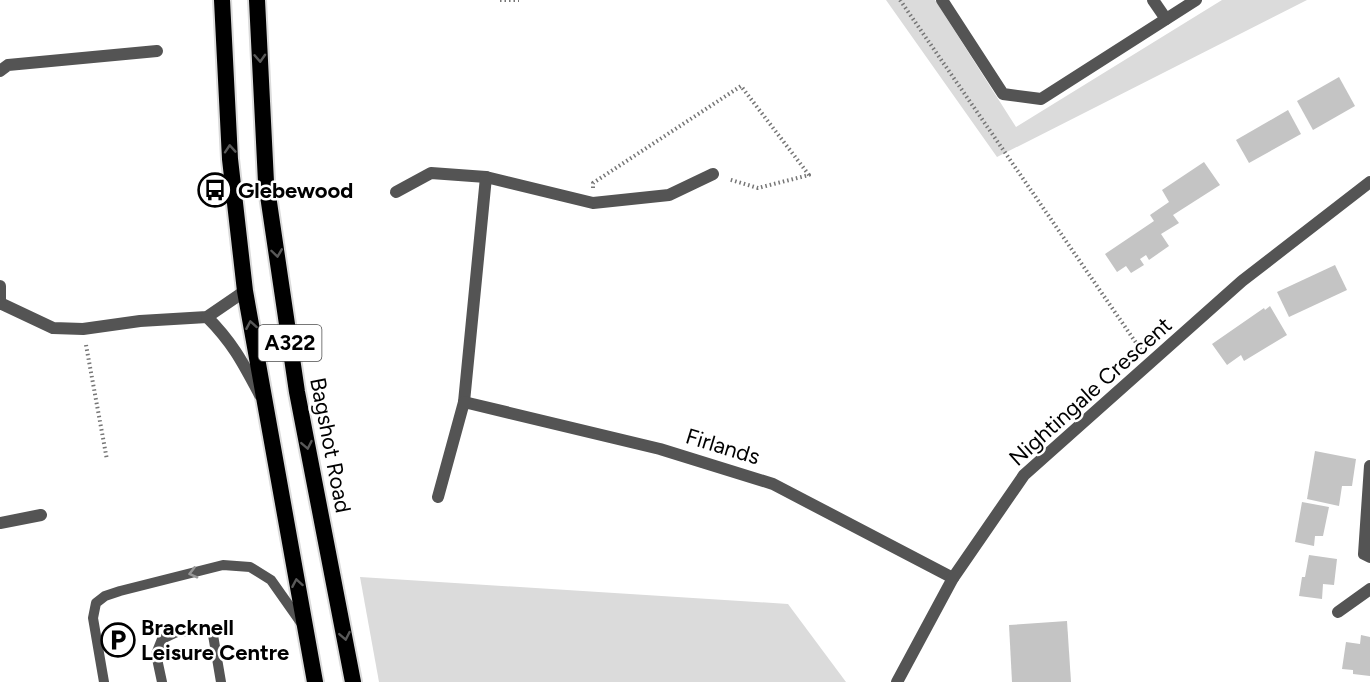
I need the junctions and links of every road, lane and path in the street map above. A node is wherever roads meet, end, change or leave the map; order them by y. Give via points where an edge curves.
1 (212, 0) edge
2 (222, 0) edge
3 (257, 0) edge
4 (500, 0) edge
5 (519, 0) edge
6 (900, 0) edge
7 (942, 0) edge
8 (1154, 0) edge
9 (1196, 0) edge
10 (1166, 19) junction
11 (224, 50) junction
12 (157, 51) dead end
13 (0, 71) edge
14 (713, 174) joint
15 (486, 177) junction
16 (1370, 182) edge
17 (396, 192) dead end
18 (593, 203) junction
19 (0, 286) edge
20 (245, 291) junction
21 (0, 304) edge
22 (207, 317) junction
23 (83, 329) junction
24 (1150, 363) junction
25 (264, 401) junction
26 (464, 402) junction
27 (106, 460) dead end
28 (1370, 466) edge
29 (438, 496) dead end
30 (41, 515) dead end
31 (0, 523) edge
32 (1370, 557) edge
33 (953, 578) junction
34 (1370, 589) edge
35 (1338, 612) dead end
36 (305, 629) junction
37 (104, 682) edge
38 (162, 682) edge
39 (221, 682) edge
40 (315, 682) edge
41 (353, 682) edge
42 (897, 682) edge

1 - 11 highway
2 - 11 highway, A322
3 -> 41 highway, Bagshot Road / A322 via 266,182 297,392
4 - 5 path
6 - 24 path
7 - 10 street via 1003,94 1041,99
8 - 10 street
9 - 10 street
20 -> 11 highway, A322 via 230,159
12 - 13 street via 8,65
14 - 18 street via 669,195
14 - 18 path via 758,188 809,175 741,86 593,183
15 - 17 street via 431,172
15 - 18 street
15 - 26 street
16 - 24 street, Nightingale Crescent via 1242,281
19 - 21 street
20 - 22 street
25 -> 20 highway, A322
21 - 23 street via 53,328
22 - 23 street
22 - 25 street via 237,352
23 - 27 path
24 - 33 street, Nightingale Crescent via 1024,475
36 -> 25 highway, A322
26 - 29 street
26 - 33 street, Firlands via 660,449 772,484
28 - 32 street via 1364,554
30 - 31 street
33 - 42 street, Nightingale Crescent
34 - 35 street
36 -> 37 lane via 271,580 250,567 223,565 120,591 96,603 93,618
36 - 40 highway, A322
38 - 39 lane via 156,654 162,639 177,632 212,628

